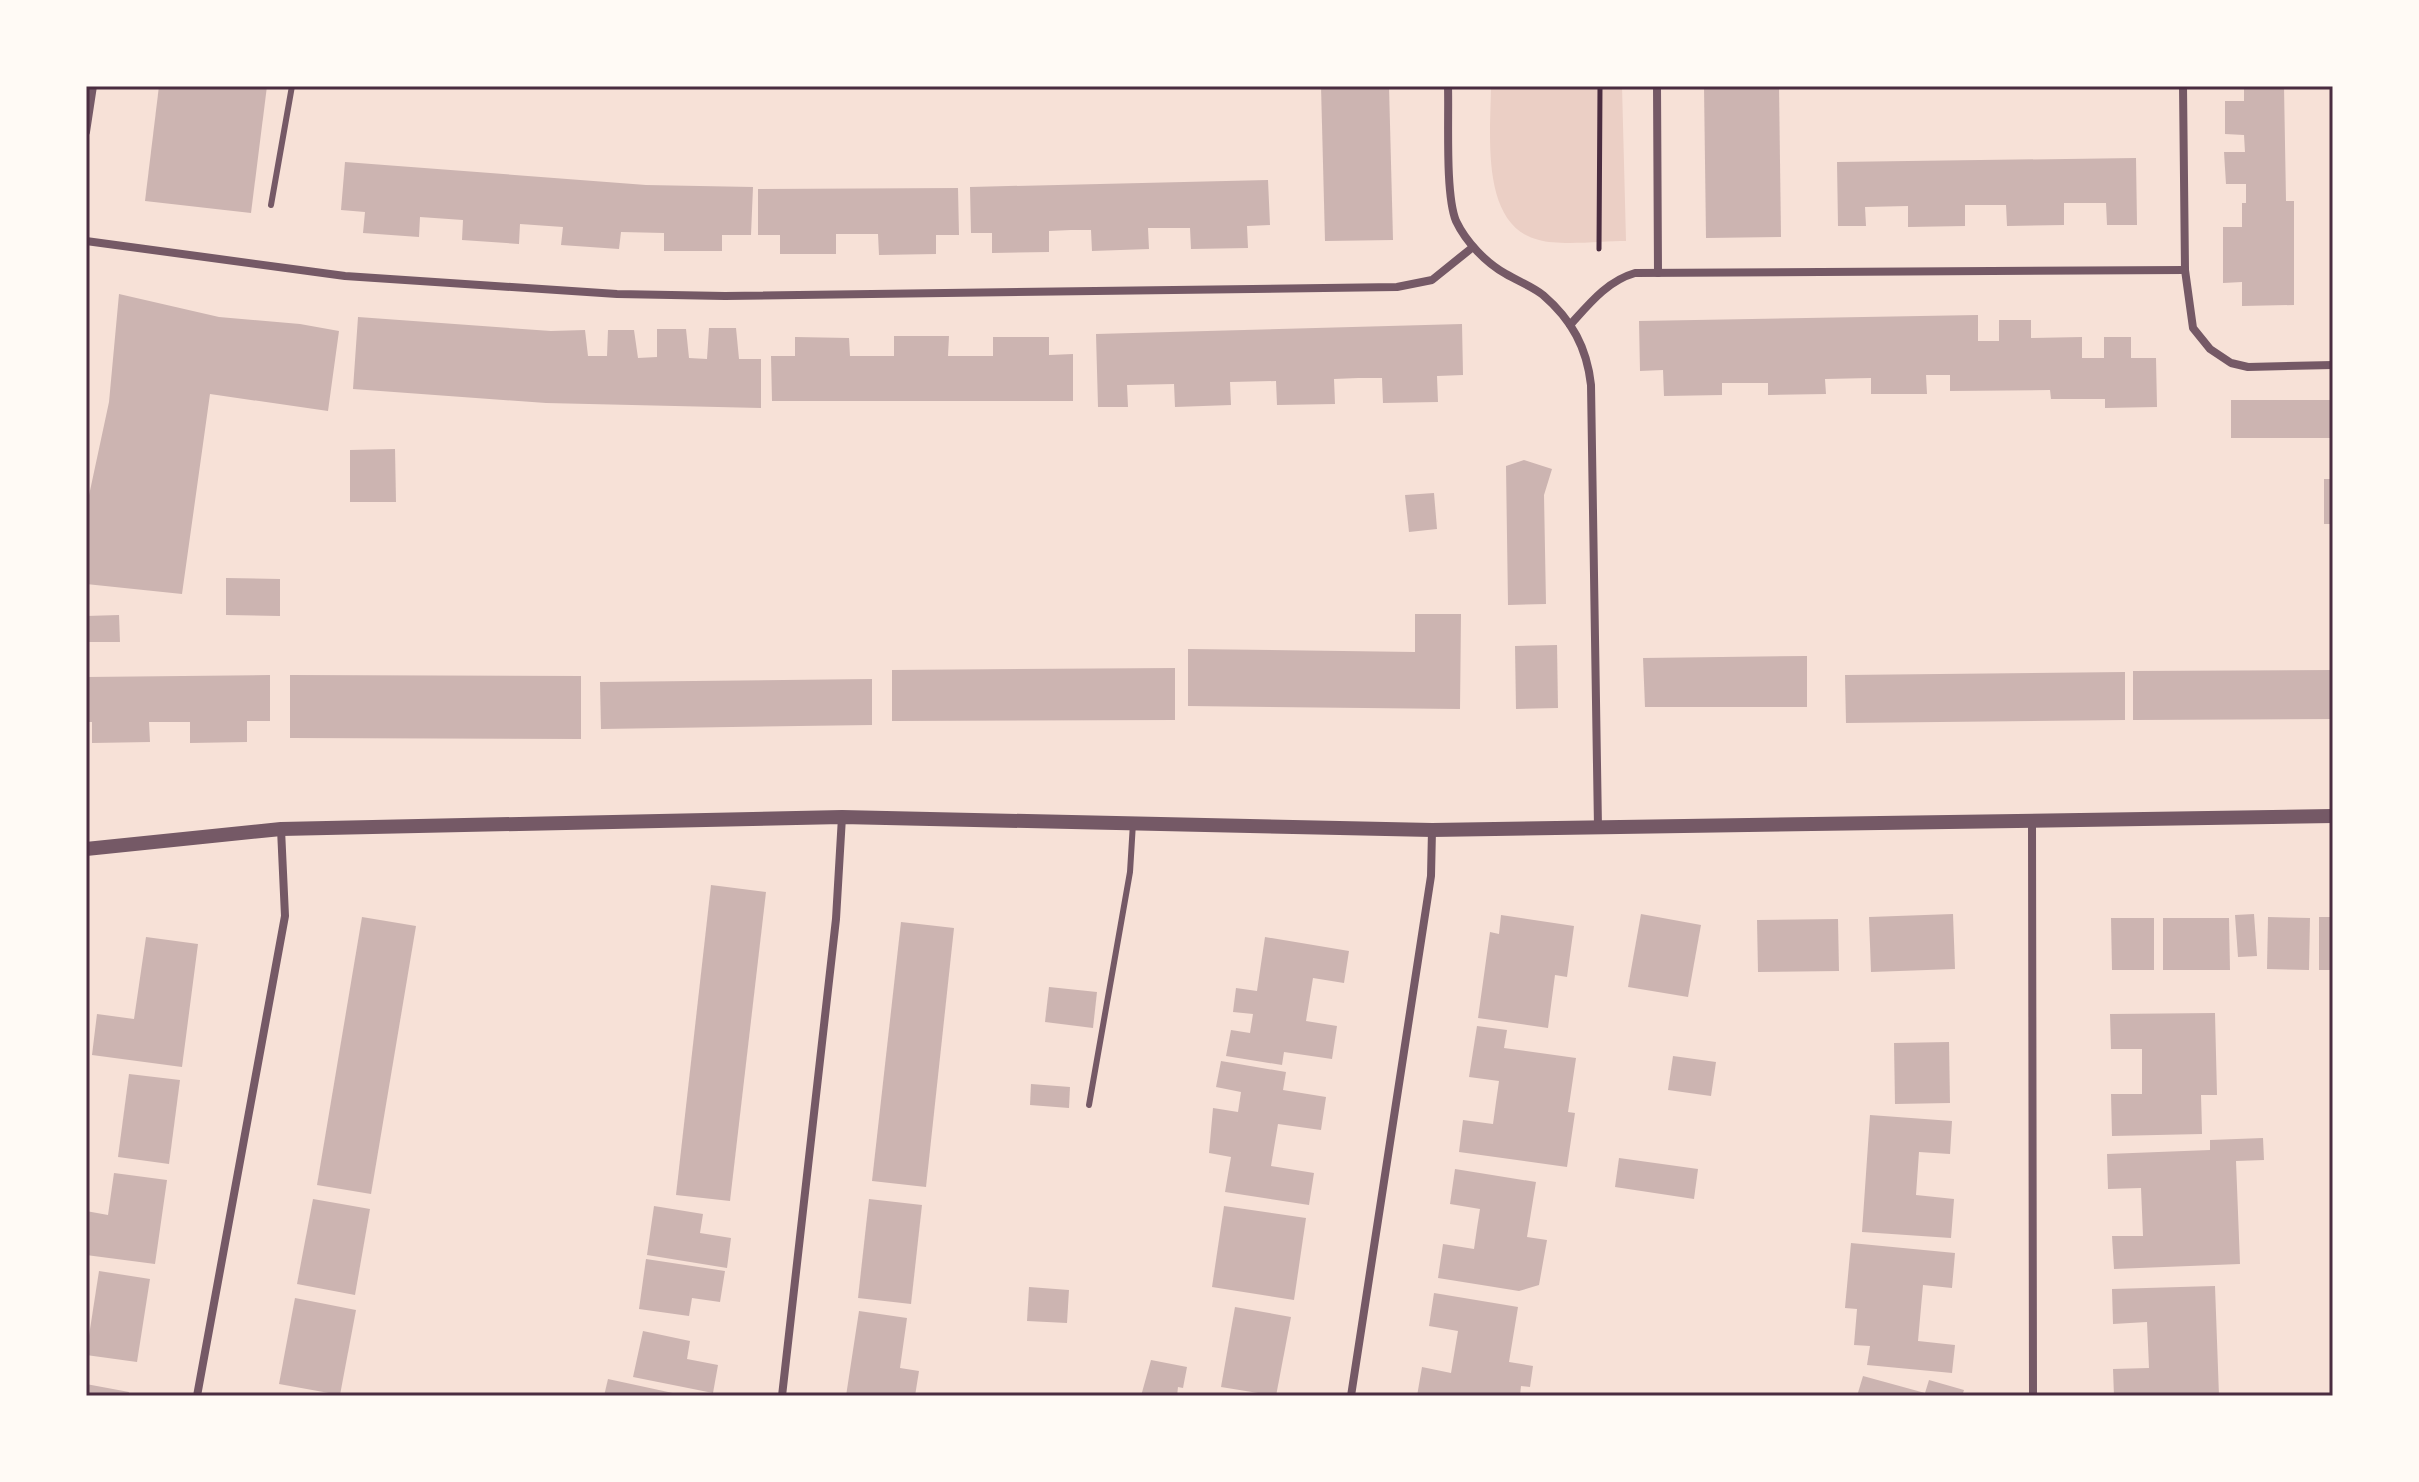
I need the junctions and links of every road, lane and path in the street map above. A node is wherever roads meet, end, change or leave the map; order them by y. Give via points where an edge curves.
1 (93, 86) edge
2 (292, 86) edge
3 (1448, 86) edge
4 (1600, 86) edge
5 (1657, 86) edge
6 (2183, 86) edge
7 (86, 132) edge
8 (271, 205) dead end
9 (86, 241) edge
10 (1473, 247) junction
11 (1599, 249) dead end
12 (2185, 270) junction
13 (1658, 273) junction
14 (1570, 325) junction
15 (2333, 365) edge
16 (2333, 816) edge
17 (842, 817) junction
18 (2032, 822) junction
19 (1133, 823) junction
20 (1598, 828) junction
21 (281, 829) junction
22 (1432, 830) junction
23 (86, 849) edge
24 (1089, 1105) dead end
25 (197, 1396) edge
26 (782, 1396) edge
27 (1351, 1396) edge
28 (2033, 1396) edge

1 - 7 street
2 - 8 lane
3 - 10 street via 1452,196 1456,220
4 - 11 path
5 - 13 street
6 - 12 street
9 - 10 street via 345,276 725,296 1397,287 1432,280
10 - 14 street via 1501,271 1542,294
12 - 13 street
12 - 15 street via 2193,328 2218,357 2248,367
13 - 14 street via 1635,273 1612,283
14 - 20 street via 1588,357 1591,385
16 - 18 street
17 - 19 street
17 - 21 street
17 - 26 street via 836,919
18 - 20 street
18 - 28 street
19 - 22 street
19 - 24 lane via 1130,872
20 - 22 street
21 - 23 street
21 - 25 street via 285,916
22 - 27 street via 1433,860

